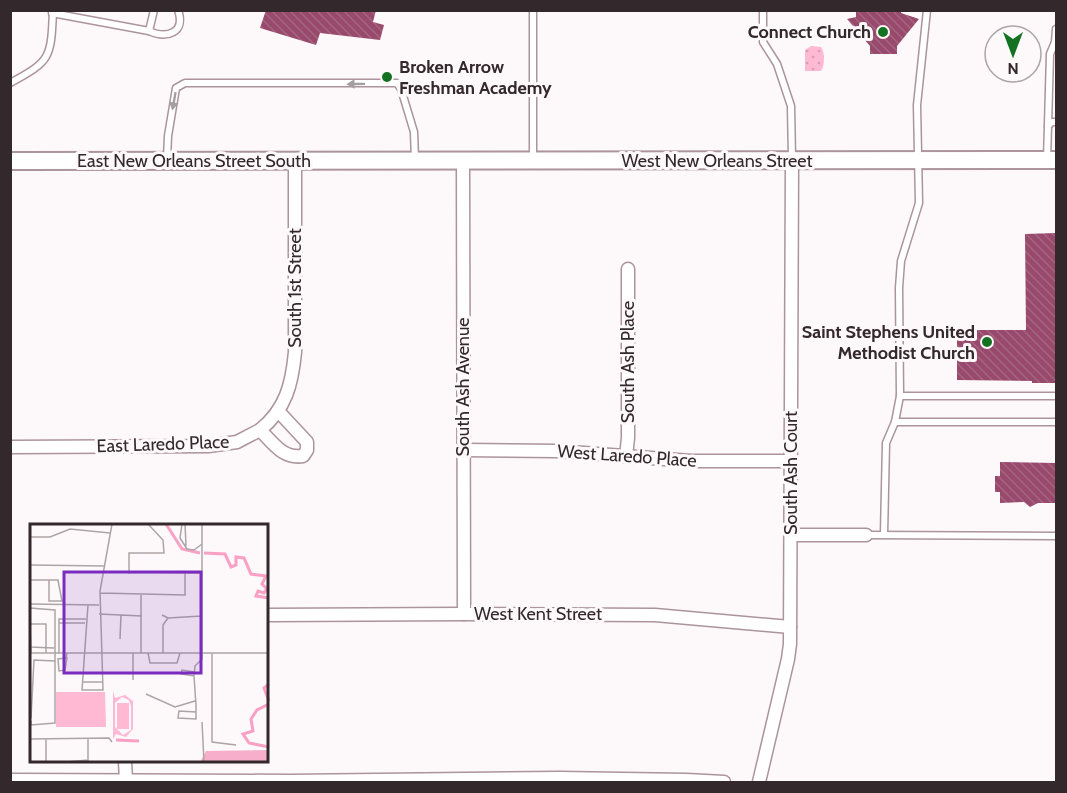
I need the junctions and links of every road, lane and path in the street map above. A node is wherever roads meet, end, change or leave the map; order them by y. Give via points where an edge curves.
1 (154, 10) edge
2 (178, 10) edge
3 (532, 10) edge
4 (763, 10) edge
5 (927, 10) edge
6 (52, 12) edge
7 (1056, 29) edge
8 (149, 31) junction
9 (10, 84) edge
10 (1056, 122) edge
11 (1048, 126) junction
12 (918, 160) junction
13 (1052, 160) edge
14 (10, 161) edge
15 (167, 161) junction
16 (295, 161) junction
17 (376, 161) joint
18 (415, 161) junction
19 (463, 161) junction
20 (533, 161) junction
21 (792, 161) junction
22 (628, 269) dead end
23 (900, 396) junction
24 (1056, 396) edge
25 (279, 412) junction
26 (895, 422) junction
27 (1056, 422) edge
28 (260, 430) junction
29 (10, 447) edge
30 (463, 450) junction
31 (626, 456) junction
32 (791, 461) junction
33 (884, 534) junction
34 (791, 535) junction
35 (867, 535) joint
36 (1056, 536) edge
37 (464, 614) junction
38 (268, 615) edge
39 (790, 627) junction
40 (125, 763) edge
41 (10, 780) edge
42 (126, 780) junction
43 (559, 780) edge
44 (724, 783) edge
45 (759, 783) edge

1 - 8 lane
2 - 8 lane via 181,19 174,32 159,36
3 - 20 lane
4 - 21 lane via 763,42 777,64 791,105
5 - 12 lane via 917,105
6 - 8 lane
6 - 9 lane via 47,57 40,66
7 - 11 lane via 1050,54
10 - 11 lane
11 - 13 lane
12 - 13 main road, West New Orleans Street
12 - 21 main road, West New Orleans Street
12 - 23 lane via 919,203 901,261
14 - 15 main road, East New Orleans Street South
15 - 16 main road, East New Orleans Street South
18 -> 15 lane via 414,132 397,83 185,83 176,88
16 - 17 main road, East New Orleans Street South
16 - 25 street, South 1st Street via 295,352 289,389
17 - 18 main road, West New Orleans Street
18 - 19 main road, West New Orleans Street
19 - 20 main road, West New Orleans Street
19 - 30 street, South Ash Avenue
20 - 21 main road, West New Orleans Street
21 - 32 street, South Ash Court
22 - 31 street, South Ash Place
23 - 24 lane
23 - 26 lane
25 - 28 street, South 1st Street
25 - 28 street via 307,442 303,456 285,455
26 - 27 lane
26 - 33 lane via 886,443
28 - 29 street, East Laredo Place via 237,442 216,446
30 - 31 street, West Laredo Place
30 - 37 street, South Ash Avenue
31 - 32 street, West Laredo Place via 691,461
32 - 34 street, South Ash Court
33 - 35 lane
33 - 36 lane
34 - 35 street
34 - 39 street, South Ash Court
37 - 38 street, West Kent Street
37 - 39 street, West Kent Street via 655,615
39 - 45 street, South Ash Court via 788,659
40 - 42 street
41 - 42 street
42 - 43 street
43 - 44 street

